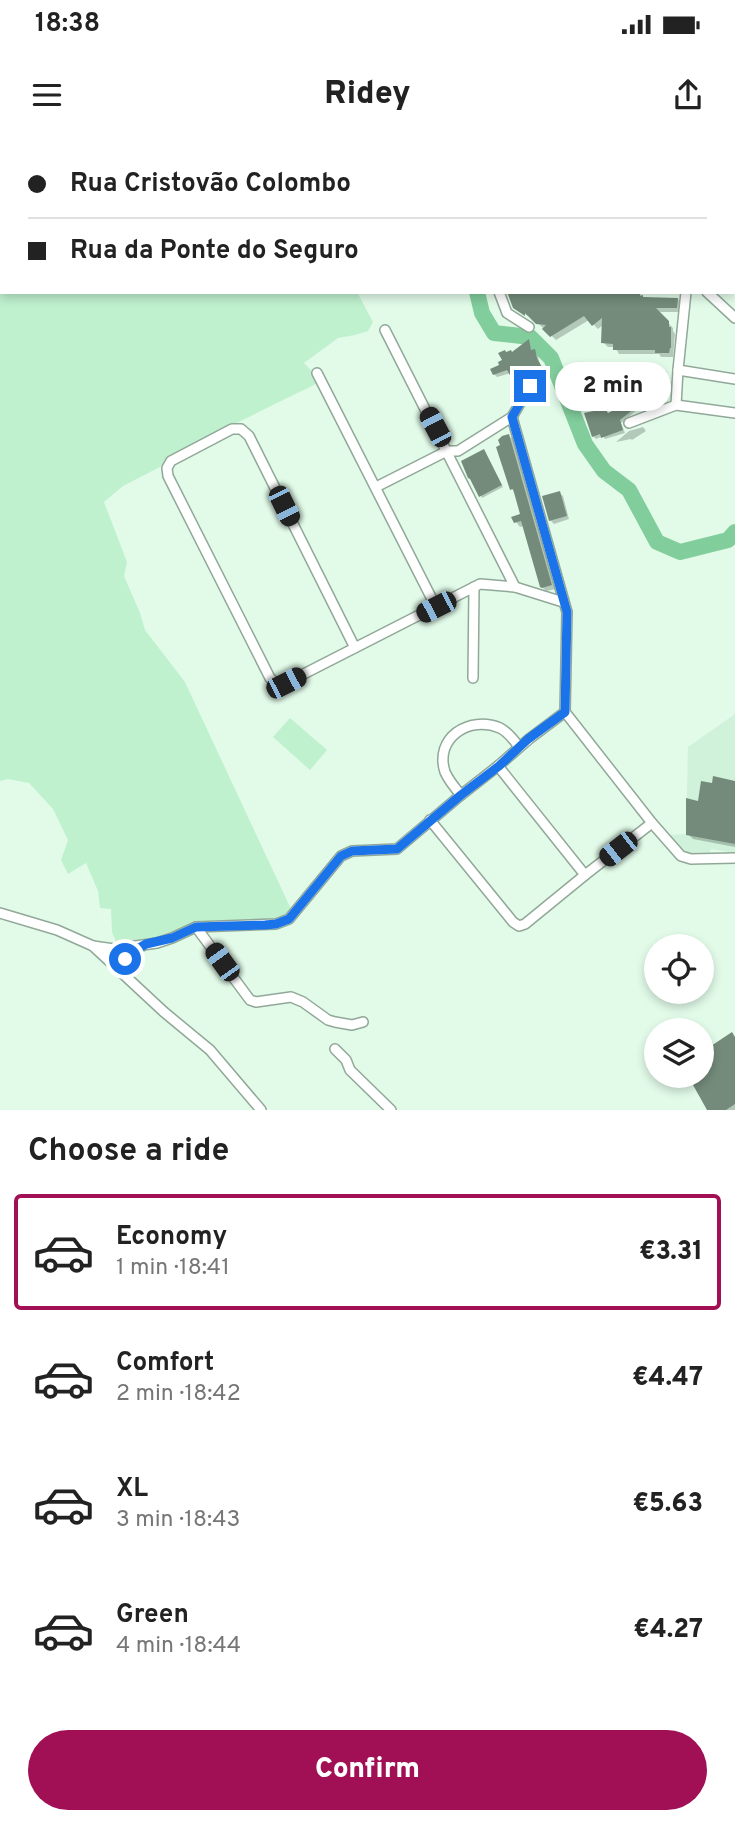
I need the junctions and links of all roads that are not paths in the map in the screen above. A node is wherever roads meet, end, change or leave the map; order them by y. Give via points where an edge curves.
1 (500, 294) edge
2 (686, 294) edge
3 (709, 294) edge
4 (735, 318) edge
5 (529, 327) dead end
6 (384, 330) dead end
7 (678, 370) junction
8 (317, 373) dead end
9 (735, 379) edge
10 (530, 386) dead end
11 (676, 405) junction
12 (735, 413) edge
13 (512, 417) junction
14 (629, 424) dead end
15 (447, 451) junction
16 (376, 487) junction
17 (474, 587) junction
18 (515, 587) junction
19 (563, 602) junction
20 (436, 607) junction
21 (355, 648) junction
22 (474, 678) dead end
23 (565, 712) junction
24 (519, 747) junction
25 (499, 766) junction
26 (461, 795) junction
27 (430, 820) junction
28 (652, 823) junction
29 (735, 858) edge
30 (585, 875) junction
31 (0, 913) edge
32 (196, 927) junction
33 (144, 944) junction
34 (93, 946) junction
35 (109, 961) junction
36 (122, 972) junction
37 (363, 1022) dead end
38 (335, 1049) dead end
39 (261, 1110) edge
40 (391, 1110) edge

1 - 5 street via 507,313
2 - 7 street
3 - 4 street
6 - 15 street
7 - 9 street
7 - 11 street
8 - 16 street
10 - 13 street
11 - 12 street
11 - 14 street
13 - 15 street via 458,451
13 - 19 street
15 - 16 street
15 - 18 street
16 - 20 street
17 - 18 street
17 - 20 street
17 - 22 street
18 - 19 street
19 - 23 street via 567,612
20 - 21 street
21 - 21 street via 249,436 232,429 171,461 168,476 270,678 277,684 286,683
23 - 24 street
23 - 28 street
24 - 25 street
24 - 26 street via 507,733 488,725 458,730 445,750 444,765 449,781
25 - 26 street
25 - 30 street
26 - 27 street
27 - 30 street via 519,926
27 - 32 street via 397,849 352,851 341,856 289,919 265,925
28 - 29 street via 681,856
28 - 30 street
31 - 34 street
32 - 33 street
32 - 37 street via 250,1000 291,997 328,1020 352,1025
33 - 34 street via 114,949
33 - 35 street via 121,951
33 - 36 street via 125,959
34 - 35 street
35 - 36 street
36 - 39 street via 210,1050
38 - 40 street

